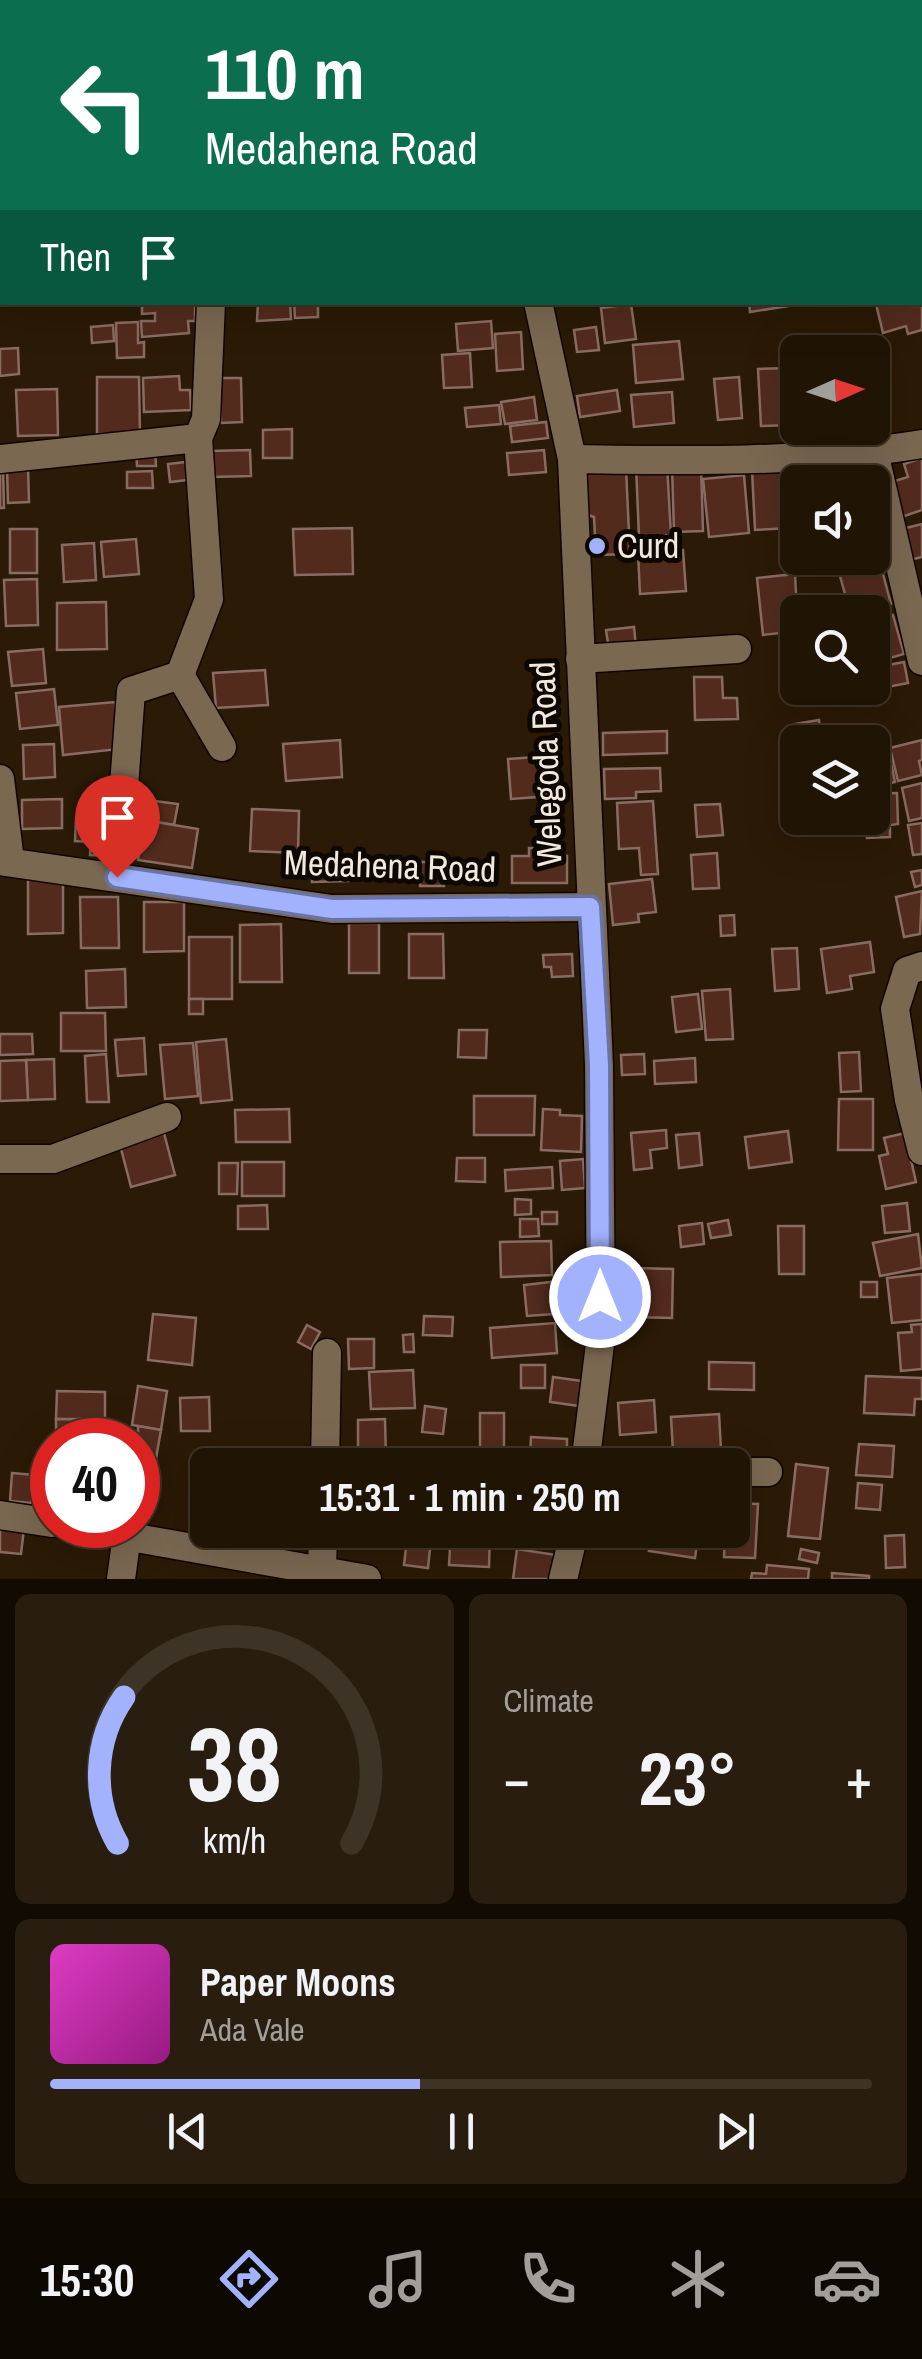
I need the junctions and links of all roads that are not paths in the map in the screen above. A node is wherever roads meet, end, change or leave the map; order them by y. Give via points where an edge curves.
1 (211, 305) edge
2 (539, 305) edge
3 (198, 438) junction
4 (922, 444) edge
5 (874, 452) junction
6 (0, 459) edge
7 (572, 459) junction
8 (737, 649) dead end
9 (580, 659) junction
10 (922, 661) edge
11 (180, 675) junction
12 (222, 747) dead end
13 (0, 778) edge
14 (124, 786) dead end
15 (5, 861) edge
16 (590, 907) junction
17 (922, 966) edge
18 (166, 1117) dead end
19 (922, 1152) edge
20 (0, 1159) edge
21 (328, 1353) dead end
22 (325, 1448) edge
23 (587, 1448) edge
24 (750, 1472) edge
25 (768, 1472) dead end
26 (0, 1515) edge
27 (30, 1520) edge
28 (160, 1541) edge
29 (125, 1548) edge
30 (323, 1548) edge
31 (571, 1548) edge
32 (322, 1571) junction
33 (121, 1579) edge
34 (367, 1579) edge
35 (563, 1579) edge

1 - 3 street via 206,419
2 - 7 street, Welegoda Road
3 - 6 street
3 - 11 street via 209,598
4 - 5 street
5 - 7 street via 714,461
5 - 10 street
7 - 9 street, Welegoda Road
8 - 9 street
9 - 16 street, Welegoda Road
11 - 12 street
11 - 14 street via 131,691
13 - 15 street, Medahena Road
15 - 16 street, Medahena Road via 332,909
16 - 23 street, Welegoda Road via 599,1065 600,1336
17 - 19 street via 907,972 896,1009
18 - 20 street via 53,1159
21 - 22 street
24 - 25 street
26 - 27 street
28 - 32 street
29 - 33 street
30 - 32 street
31 - 35 street
32 - 34 street

